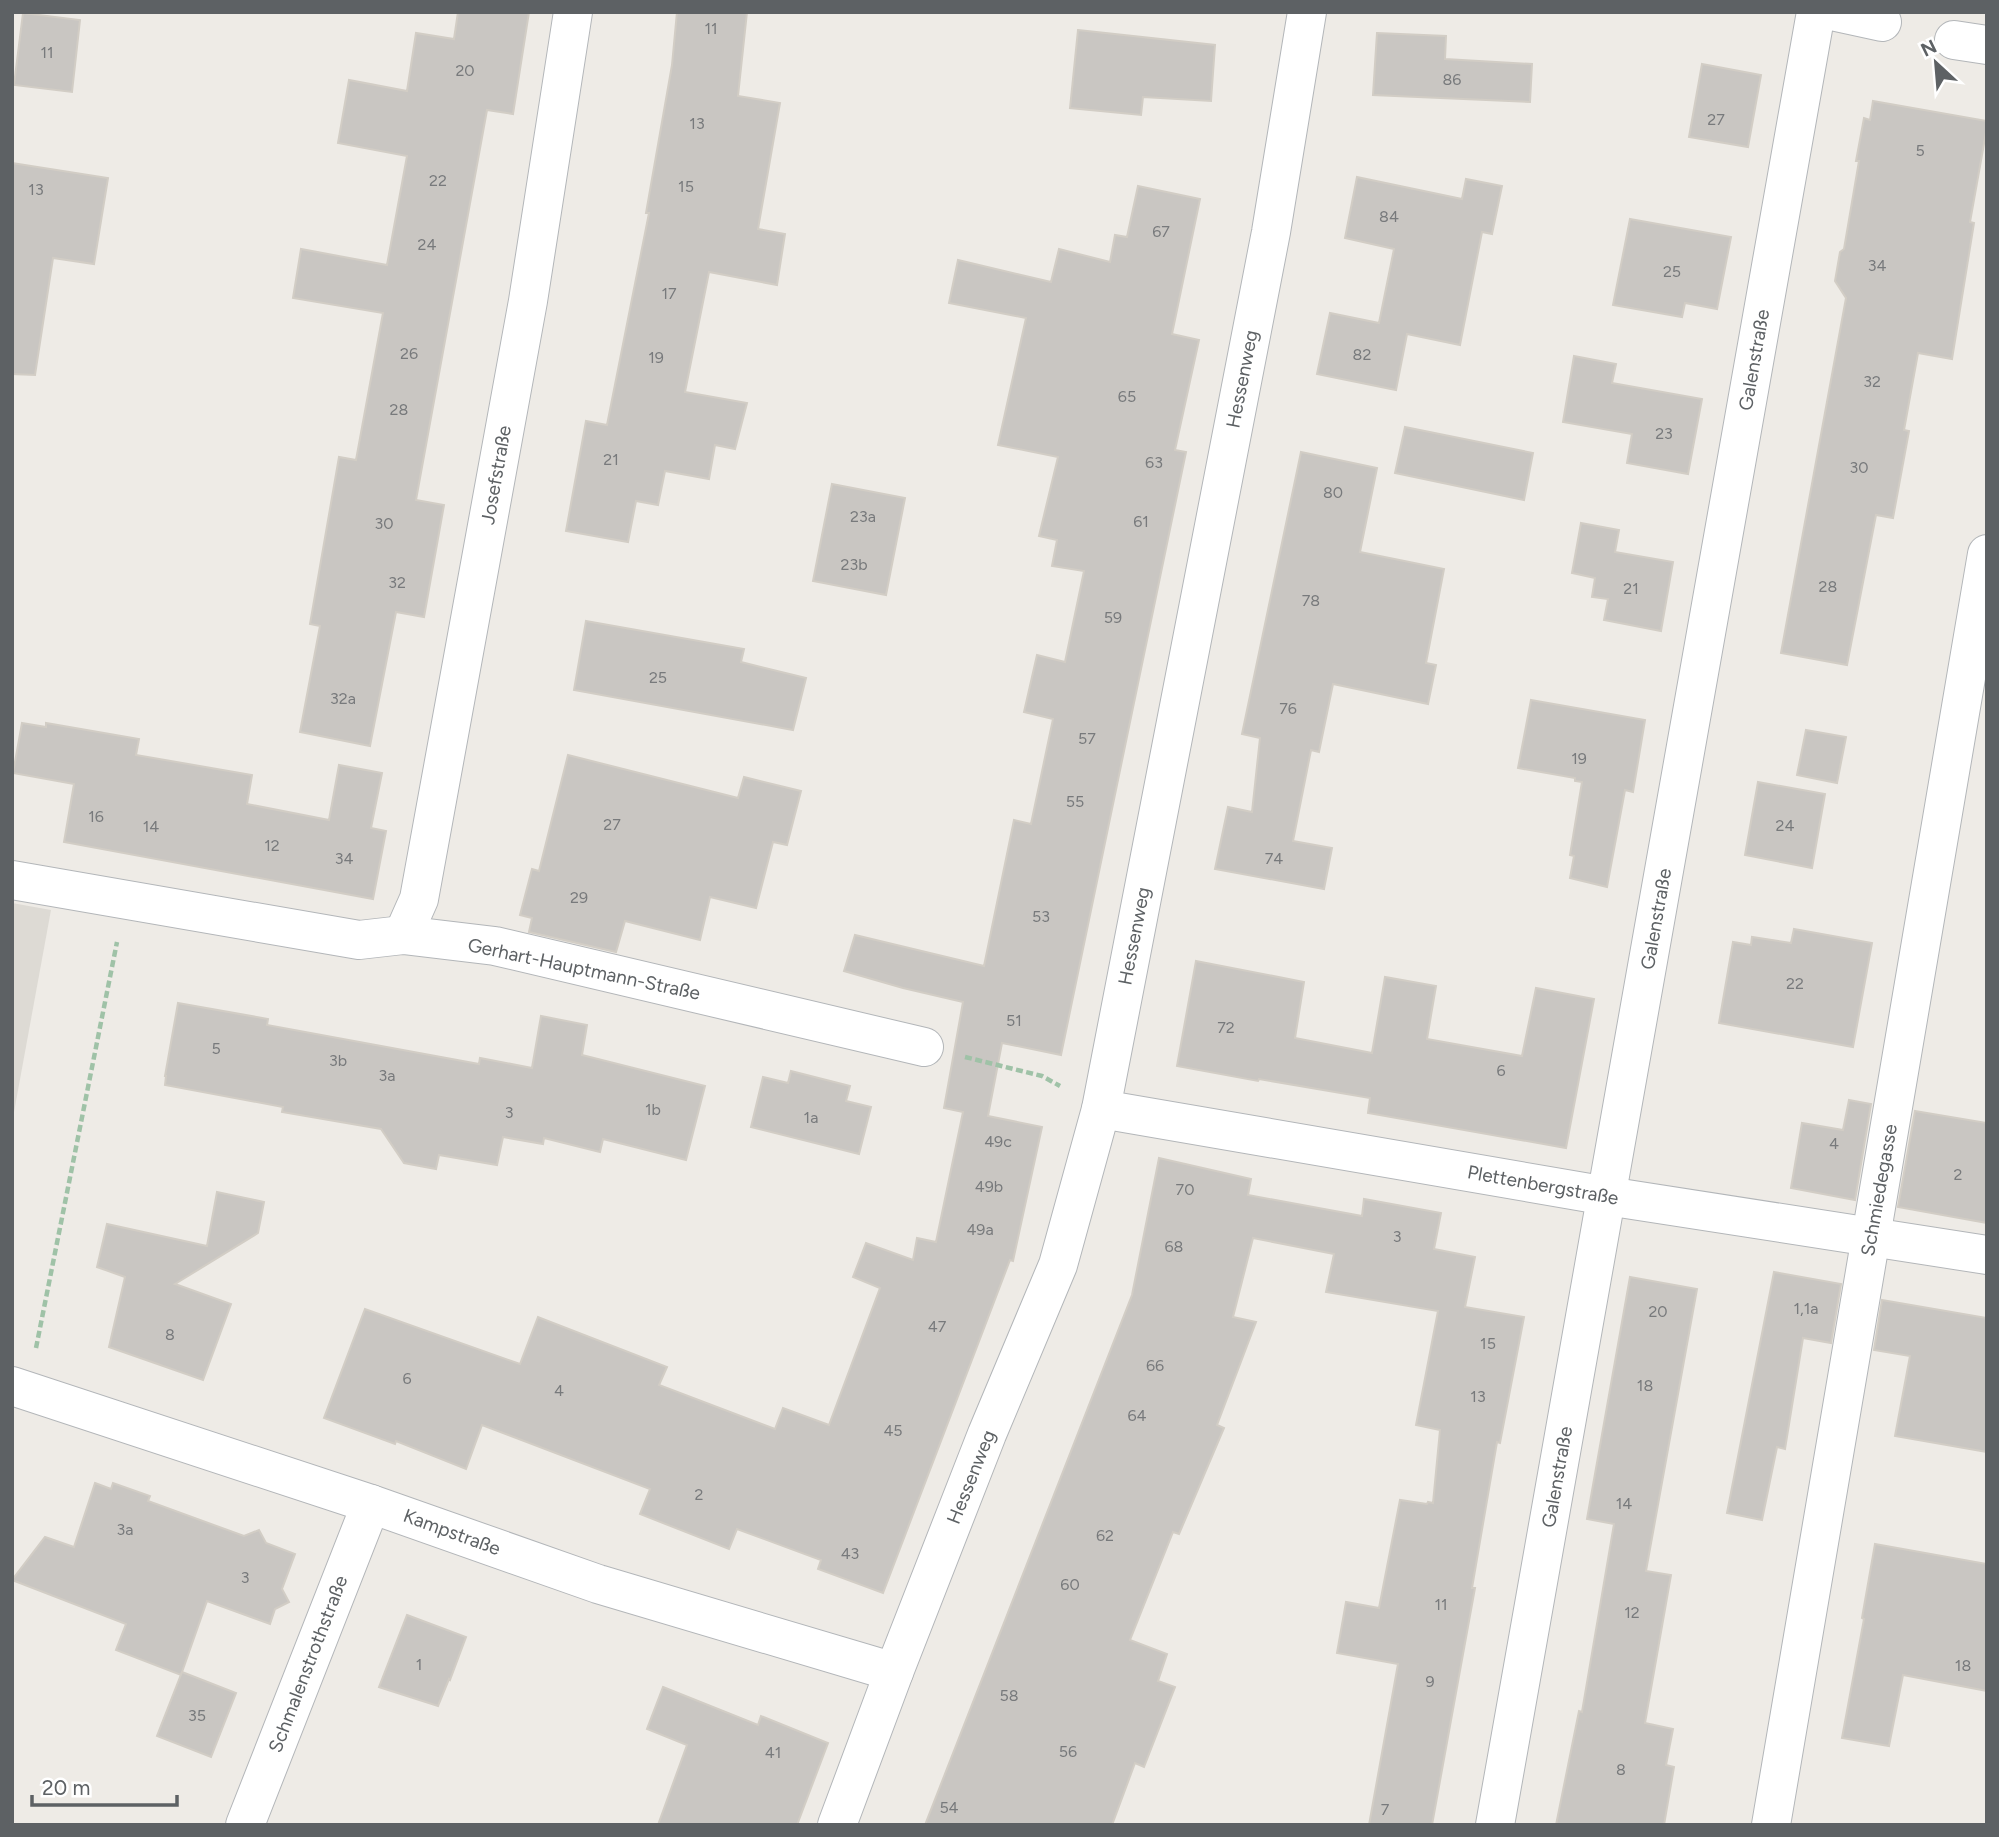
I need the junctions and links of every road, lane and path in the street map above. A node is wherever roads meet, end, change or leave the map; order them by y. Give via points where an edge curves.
1 (573, 12) edge
2 (1307, 12) edge
3 (1816, 12) edge
4 (1836, 12) edge
5 (1882, 22) dead end
6 (1987, 554) edge
7 (12, 880) edge
8 (125, 899) junction
9 (403, 935) junction
10 (924, 1047) joint
11 (1101, 1109) junction
12 (1607, 1196) junction
13 (1871, 1238) junction
14 (1987, 1255) edge
15 (20, 1388) edge
16 (371, 1504) junction
17 (894, 1672) junction
18 (245, 1825) edge
19 (837, 1825) edge
20 (1495, 1825) edge
21 (1771, 1825) edge

1 - 9 street, Josefstraße via 528,302 422,885
2 - 11 street, Hessenweg via 1271,232
3 - 12 street, Galenstraße
4 - 5 street
6 - 13 street, Schmiedegasse
7 - 8 street, Gerhart-Hauptmann-Straße
8 - 9 street, Gerhart-Hauptmann-Straße via 359,940
8 - 15 path via 46,1304
9 - 10 street, Gerhart-Hauptmann-Straße via 495,946
10 - 11 path via 1042,1076
11 - 12 street, Plettenbergstraße
11 - 17 street, Hessenweg via 1059,1265
12 - 13 street, Plettenbergstraße
12 - 20 street, Galenstraße
13 - 14 street, Plettenbergstraße
13 - 21 street, Schmiedegasse
15 - 16 street, Kampstraße
16 - 17 street, Kampstraße via 598,1584
16 - 18 street, Schmalenstrothstraße
17 - 19 street, Hessenweg

